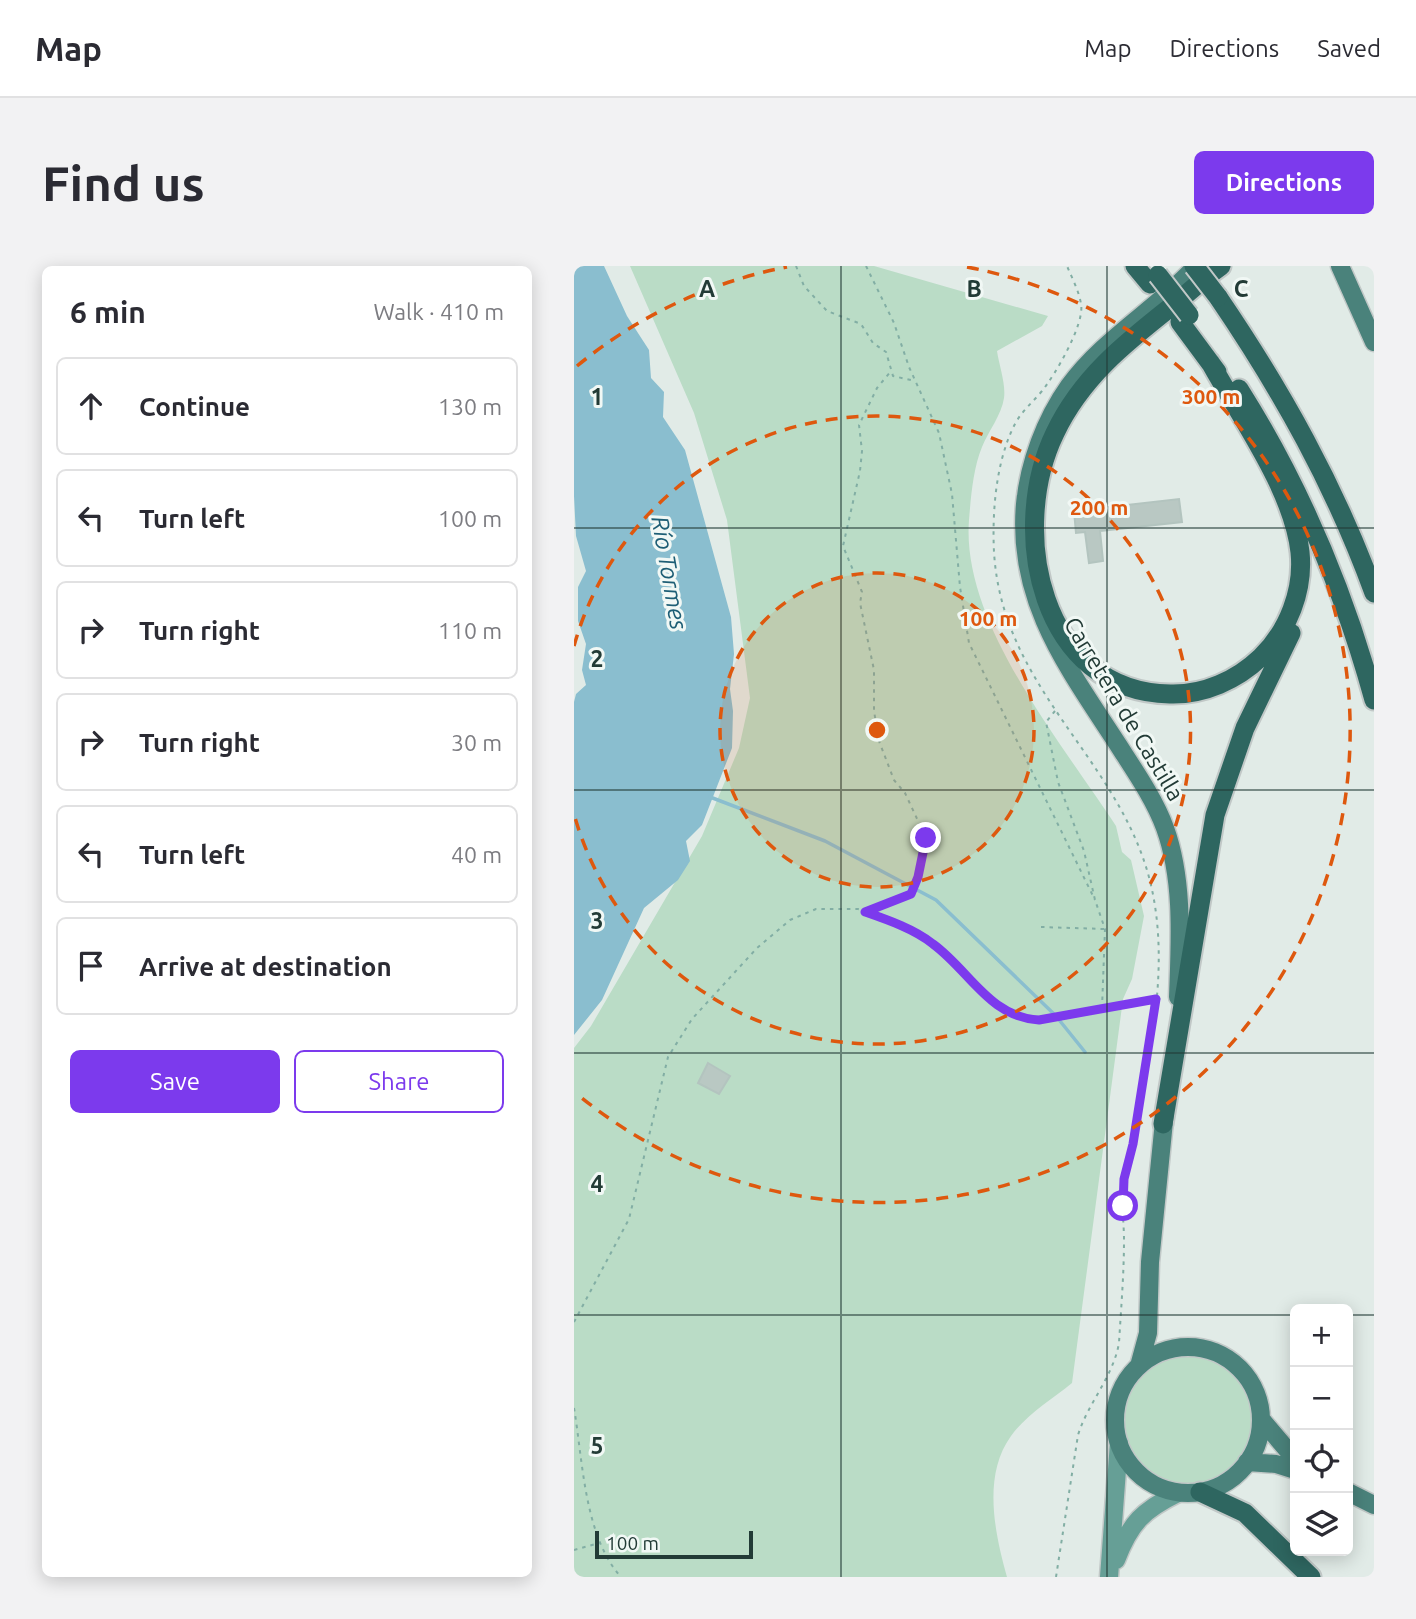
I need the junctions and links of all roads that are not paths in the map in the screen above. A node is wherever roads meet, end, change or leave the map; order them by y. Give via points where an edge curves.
1 (1135, 266) edge
2 (1195, 266) edge
3 (1221, 266) edge
4 (1340, 266) edge
5 (1152, 275) edge
6 (1185, 319) junction
7 (1374, 342) edge
8 (1210, 362) junction
9 (1374, 593) edge
10 (1374, 700) edge
11 (1163, 1124) junction
12 (1139, 1366) junction
13 (1261, 1419) junction
14 (1119, 1444) junction
15 (1290, 1453) edge
16 (1247, 1462) junction
17 (1290, 1468) edge
18 (1200, 1492) junction
19 (1178, 1493) junction
20 (1350, 1493) edge
21 (1374, 1505) edge
22 (1110, 1577) edge
23 (1311, 1577) edge

1 - 5 highway
2 - 9 highway, bridge via 1261,360 1301,429 1333,490
2 - 11 highway, Carretera de Castilla via 1101,350 1068,387 1036,452 1024,516 1027,567 1049,636 1137,774 1172,851 1178,897 1178,996
3 - 8 highway via 1108,359 1077,392 1054,434 1037,492 1034,541 1050,613 1089,664 1112,680 1142,691 1179,694 1207,689 1231,681 1254,664 1284,628 1301,573 1288,506
4 - 7 highway
5 - 6 highway, bridge
6 - 8 highway
6 - 10 highway via 1263,428 1305,510 1361,651
8 - 11 highway via 1247,416 1289,493 1300,522 1307,572 1290,636 1245,728 1215,815
11 - 12 highway, Carretera de Castilla via 1148,1333
12 - 13 highway via 1171,1349 1208,1350 1232,1363 1251,1383
12 - 14 highway via 1125,1382 1117,1402
13 - 15 highway
13 - 16 highway
14 - 19 highway via 1142,1476
14 - 22 main road
16 - 17 highway
16 - 18 highway via 1218,1487
18 - 19 highway
18 - 23 highway via 1245,1513
19 - 22 main road via 1142,1513
20 - 21 highway

